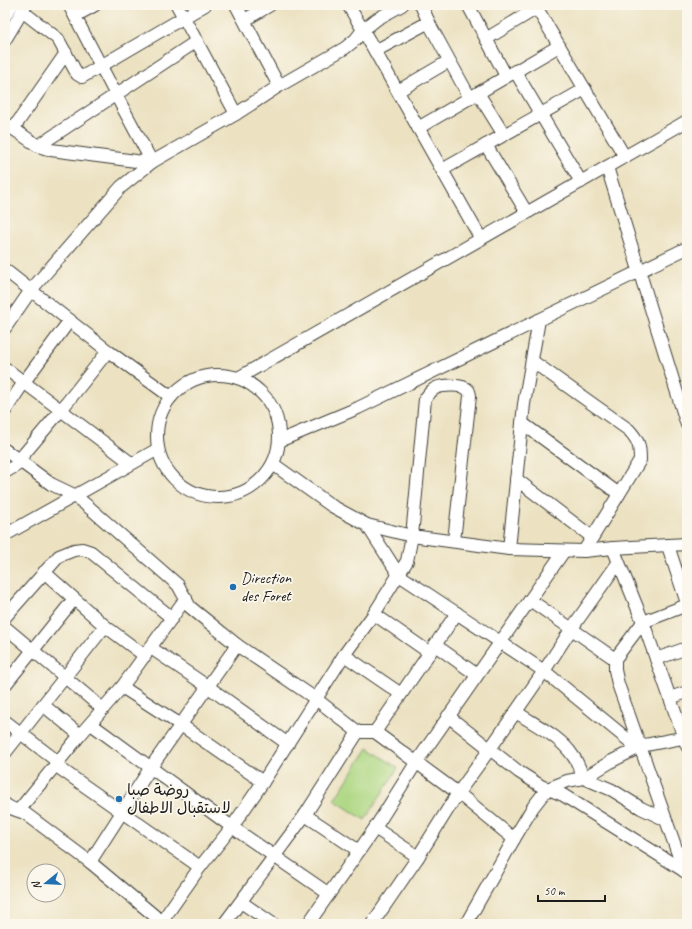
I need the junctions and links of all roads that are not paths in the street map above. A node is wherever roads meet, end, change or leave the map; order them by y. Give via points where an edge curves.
1 (69, 5) edge
2 (95, 5) edge
3 (177, 5) edge
4 (206, 5) edge
5 (236, 5) edge
6 (270, 5) edge
7 (348, 5) edge
8 (402, 5) edge
9 (421, 5) edge
10 (468, 5) edge
11 (20, 7) edge
12 (536, 7) edge
13 (5, 16) edge
14 (75, 16) junction
15 (184, 17) junction
16 (245, 20) junction
17 (429, 22) junction
18 (363, 30) junction
19 (486, 39) junction
20 (5, 40) edge
21 (197, 41) junction
22 (559, 46) junction
23 (375, 51) junction
24 (66, 53) junction
25 (449, 61) junction
26 (102, 66) junction
27 (511, 74) junction
28 (279, 86) junction
29 (585, 89) junction
30 (398, 91) junction
31 (116, 95) junction
32 (474, 95) junction
33 (236, 114) junction
34 (541, 114) junction
35 (687, 121) edge
36 (9, 126) edge
37 (418, 128) junction
38 (504, 135) junction
39 (486, 145) junction
40 (38, 146) junction
41 (624, 157) junction
42 (152, 162) junction
43 (607, 168) junction
44 (442, 170) junction
45 (581, 182) junction
46 (527, 213) junction
47 (481, 239) junction
48 (687, 248) edge
49 (5, 270) edge
50 (638, 271) junction
51 (31, 290) junction
52 (70, 320) junction
53 (539, 320) junction
54 (5, 328) edge
55 (108, 351) junction
56 (532, 361) junction
57 (5, 368) edge
58 (238, 378) junction
59 (24, 382) junction
60 (171, 397) junction
61 (61, 410) junction
62 (5, 411) edge
63 (522, 423) junction
64 (687, 425) edge
65 (280, 441) junction
66 (158, 449) junction
67 (5, 450) edge
68 (21, 461) junction
69 (131, 463) junction
70 (273, 464) junction
71 (5, 472) edge
72 (516, 479) junction
73 (619, 494) junction
74 (74, 495) junction
75 (367, 526) junction
76 (5, 535) edge
77 (412, 536) junction
78 (592, 537) junction
79 (454, 541) junction
80 (687, 544) edge
81 (668, 546) junction
82 (613, 548) junction
83 (509, 549) junction
84 (564, 551) junction
85 (584, 551) junction
86 (618, 563) junction
87 (44, 572) junction
88 (399, 575) junction
89 (186, 598) junction
90 (74, 599) junction
91 (530, 600) junction
92 (687, 604) edge
93 (457, 613) junction
94 (374, 614) junction
95 (5, 617) edge
96 (172, 618) junction
97 (642, 622) junction
98 (105, 626) junction
99 (5, 627) edge
100 (572, 628) junction
101 (499, 642) junction
102 (237, 645) junction
103 (687, 648) edge
104 (33, 649) junction
105 (432, 649) junction
106 (148, 652) junction
107 (344, 655) junction
108 (615, 659) junction
109 (656, 659) junction
110 (544, 671) junction
111 (477, 675) junction
112 (65, 676) junction
113 (5, 685) edge
114 (207, 686) junction
115 (122, 687) junction
116 (687, 692) edge
117 (402, 694) junction
118 (670, 698) junction
119 (316, 699) junction
120 (43, 705) junction
121 (103, 709) junction
122 (516, 712) junction
123 (448, 716) junction
124 (5, 721) edge
125 (90, 724) junction
126 (181, 724) junction
127 (358, 732) junction
128 (375, 732) junction
129 (20, 733) junction
130 (80, 735) junction
131 (686, 740) edge
132 (288, 744) junction
133 (639, 747) junction
134 (490, 749) junction
135 (5, 752) edge
136 (416, 763) junction
137 (56, 764) junction
138 (151, 767) junction
139 (584, 778) junction
140 (263, 782) junction
141 (547, 789) junction
142 (458, 793) junction
143 (10, 809) edge
144 (122, 812) junction
145 (305, 815) junction
146 (666, 820) junction
147 (232, 827) junction
148 (375, 828) junction
149 (514, 838) junction
150 (359, 851) junction
151 (275, 857) junction
152 (418, 857) junction
153 (90, 862) junction
154 (200, 867) junction
155 (685, 872) edge
156 (329, 894) junction
157 (241, 902) junction
158 (161, 923) edge
159 (224, 924) edge
160 (273, 924) edge
161 (308, 924) edge
162 (373, 924) edge
163 (466, 924) edge

1 - 14 street
2 - 14 street
3 - 15 street
4 - 15 street
5 - 16 street
6 - 16 street
7 - 18 street
8 - 18 street
9 - 17 street
10 - 19 street
11 - 13 street
11 - 20 street
11 - 24 street via 58,39
12 - 19 street
12 - 22 street
14 - 26 street
15 - 21 street
15 - 26 street
16 - 28 street
17 - 23 street
17 - 25 street
18 - 23 street
18 - 28 street via 345,48
19 - 27 street
21 - 31 street
21 - 33 street
22 - 27 street
22 - 29 street
23 - 30 street
24 - 26 street via 76,74 80,76 85,76
24 - 36 street
25 - 30 street
25 - 32 street
26 - 31 street
27 - 32 street
27 - 34 street
28 - 33 street
29 - 34 street
29 - 41 street
30 - 37 street
31 - 40 street
31 - 42 street
32 - 37 street
32 - 38 street
33 - 42 street
34 - 38 street
34 - 45 street
35 - 41 street
36 - 40 street
37 - 44 street
38 - 39 street
39 - 44 street
39 - 46 street
40 - 42 street via 69,153
41 - 43 street
42 - 51 street via 121,187
43 - 45 street
43 - 50 street
44 - 47 street
45 - 46 street
46 - 47 street
47 - 58 street
48 - 50 street
49 - 51 street
50 - 53 street
50 - 64 street
51 - 52 street
51 - 54 street
52 - 55 street
52 - 59 street
53 - 56 street
53 - 65 street via 358,408
55 - 60 street
55 - 61 street
56 - 63 street
56 - 73 street via 637,438 640,460
57 - 59 street
58 - 60 street via 220,374 201,377 184,385
58 - 65 street via 253,385 265,396 274,410 279,425
59 - 61 street
59 - 62 street
60 - 66 street via 161,413 157,431
61 - 68 street
61 - 69 street
63 - 72 street
63 - 73 street
65 - 70 street
66 - 69 street
66 - 70 street via 165,466 177,481 192,492 210,497 229,497 247,491 262,480
67 - 68 street
68 - 71 street
68 - 74 street via 51,484
69 - 74 street
70 - 75 street via 332,506
72 - 78 street
72 - 83 street
73 - 78 street
74 - 76 street
74 - 89 street via 178,585
75 - 77 street
75 - 88 street
77 - 79 street
77 - 79 street via 425,399 435,388 463,387 468,390 470,396
77 - 88 street via 408,561
78 - 85 street
79 - 83 street
80 - 81 street
81 - 82 street
81 - 92 street
82 - 85 street
82 - 86 street
83 - 84 street
84 - 85 street
84 - 91 street
86 - 97 street
86 - 100 street
87 - 90 street
87 - 95 street
87 - 96 street via 59,556 68,552 91,552
88 - 93 street
88 - 94 street
89 - 96 street
89 - 102 street via 190,607
90 - 98 street
90 - 104 street
91 - 100 street
91 - 101 street
92 - 97 street
93 - 101 street
93 - 105 street
94 - 105 street
94 - 107 street
96 - 106 street
97 - 108 street
97 - 109 street
98 - 106 street
98 - 112 street
99 - 104 street
100 - 108 street
100 - 110 street
101 - 110 street
101 - 111 street
102 - 114 street
102 - 119 street
103 - 109 street
104 - 112 street
104 - 113 street
105 - 111 street
105 - 117 street
106 - 114 street
106 - 115 street
107 - 117 street
107 - 119 street
108 - 133 street via 618,684
109 - 118 street
110 - 122 street
110 - 133 street
111 - 123 street
112 - 120 street
112 - 121 street
114 - 126 street
114 - 132 street
115 - 121 street
115 - 126 street
116 - 118 street
117 - 128 street
118 - 131 street
119 - 127 street
119 - 132 street
120 - 129 street
120 - 130 street
121 - 125 street
122 - 134 street
122 - 139 street via 565,746 574,756
123 - 134 street
123 - 136 street
124 - 129 street
125 - 130 street
125 - 138 street
126 - 138 street
126 - 140 street
127 - 128 street
127 - 145 street
128 - 136 street
129 - 135 street
129 - 137 street
130 - 137 street
131 - 133 street
132 - 140 street
133 - 139 street
133 - 146 street
134 - 141 street via 519,772
134 - 142 street
136 - 142 street
136 - 148 street
137 - 143 street
137 - 144 street
138 - 144 street
138 - 147 street
139 - 141 street
139 - 146 street via 612,790
140 - 147 street
141 - 149 street
141 - 155 street via 563,795
142 - 149 street
142 - 152 street
143 - 153 street via 26,814
144 - 153 street
144 - 154 street
145 - 150 street
145 - 151 street
146 - 155 street
147 - 151 street
147 - 154 street
148 - 150 street
148 - 152 street
149 - 163 street
150 - 156 street
151 - 156 street
151 - 157 street
152 - 162 street
153 - 158 street
154 - 158 street
156 - 161 street
157 - 159 street
157 - 160 street

